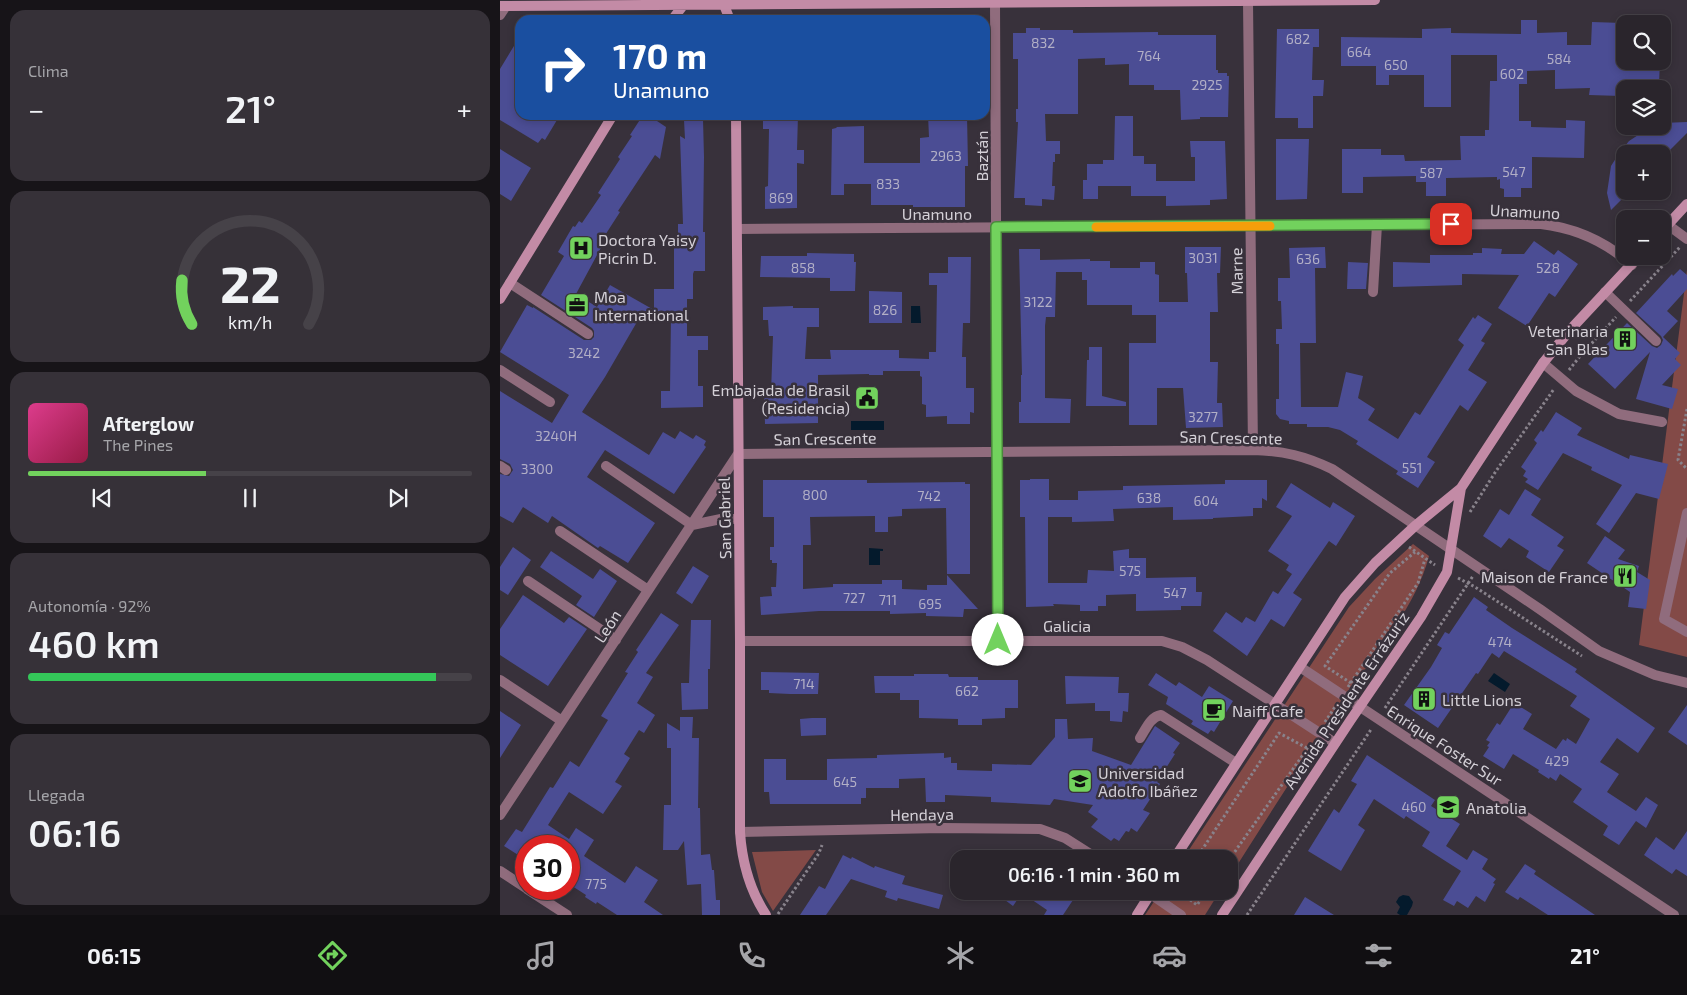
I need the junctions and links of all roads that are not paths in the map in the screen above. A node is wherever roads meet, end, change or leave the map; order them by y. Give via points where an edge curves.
1 (1375, 0) edge
2 (723, 2) edge
3 (996, 2) junction
4 (1248, 2) junction
5 (685, 3) edge
6 (503, 6) edge
7 (500, 15) edge
8 (676, 15) edge
9 (728, 15) edge
10 (610, 120) edge
11 (736, 120) edge
12 (1687, 204) edge
13 (1671, 221) edge
14 (1377, 225) junction
15 (1251, 226) junction
16 (996, 227) junction
17 (737, 229) junction
18 (1671, 231) edge
19 (1687, 239) edge
20 (1616, 252) edge
21 (1632, 265) edge
22 (510, 283) junction
23 (1373, 292) dead end
24 (1605, 292) junction
25 (500, 300) edge
26 (588, 334) dead end
27 (1656, 341) dead end
28 (1542, 363) junction
29 (500, 370) edge
30 (550, 402) dead end
31 (1662, 422) dead end
32 (1253, 450) junction
33 (997, 451) junction
34 (738, 454) junction
35 (606, 466) dead end
36 (1461, 488) junction
37 (1687, 513) edge
38 (739, 519) junction
39 (692, 524) junction
40 (1416, 526) junction
41 (560, 531) dead end
42 (1451, 549) junction
43 (528, 581) dead end
44 (648, 590) junction
45 (1687, 632) edge
46 (616, 640) junction
47 (998, 640) junction
48 (740, 641) junction
49 (1300, 667) junction
50 (500, 680) edge
51 (1687, 683) edge
52 (1275, 704) junction
53 (1359, 706) junction
54 (562, 721) junction
55 (1140, 738) dead end
56 (1335, 743) junction
57 (1236, 763) junction
58 (500, 815) edge
59 (740, 832) junction
60 (1084, 850) edge
61 (1180, 850) edge
62 (500, 871) edge
63 (515, 881) edge
64 (543, 900) edge
65 (1145, 900) edge
66 (1160, 900) edge
67 (567, 915) edge
68 (766, 915) edge
69 (1137, 915) edge
70 (1181, 915) edge
71 (1222, 915) edge
72 (1674, 915) edge

1 - 4 street
2 - 3 street
2 - 5 street
2 - 9 street
3 - 4 street
3 - 16 street, Baztán
4 - 15 street, Marne
5 - 6 street
5 - 8 street
6 - 7 street
10 - 22 street
11 - 17 street, San Gabriel
12 - 13 street
14 - 15 street, Unamuno
14 - 20 street, Unamuno via 1555,226 1585,234
14 - 23 street
15 - 16 street, Unamuno
15 - 32 street, Marne
16 - 17 street, Unamuno
16 - 33 street, Baztán
17 - 34 street, San Gabriel
18 - 19 street
21 - 24 street, Avenida Presidente Errázuriz
22 - 25 street
22 - 26 street
24 - 27 street
24 - 28 street, Avenida Presidente Errázuriz
28 - 31 street via 1576,391 1619,414
28 - 36 street, Avenida Presidente Errázuriz
29 - 30 street
32 - 33 street, San Crescente
32 - 40 street, San Crescente via 1286,452 1316,461
33 - 34 street, San Crescente
33 - 47 street, Baztán
34 - 38 street, San Gabriel
34 - 39 street, León
35 - 39 street
36 - 40 street, Avenida Presidente Errázuriz
36 - 42 street, Avenida Presidente Errázuriz
37 - 45 street via 1664,619
38 - 39 street
38 - 48 street, San Gabriel
39 - 44 street, León
40 - 42 street, San Crescente
40 - 49 street, Avenida Presidente Errázuriz via 1375,563 1345,597
41 - 44 street
42 - 51 street, San Crescente via 1599,651 1655,675
42 - 53 street, Avenida Presidente Errázuriz via 1447,572
43 - 46 street
44 - 46 street, León
46 - 54 street, León
47 - 48 street, Galicia
47 - 52 street, Galicia via 1162,641 1193,652
48 - 59 street, San Gabriel
49 - 52 street, Avenida Presidente Errázuriz
49 - 53 street, Enrique Foster Sur
50 - 54 street
52 - 56 street, Galicia
52 - 57 street, Avenida Presidente Errázuriz
53 - 56 street, Avenida Presidente Errázuriz
53 - 72 street, Enrique Foster Sur
54 - 58 street, León
55 - 57 street via 1150,722 1161,715
56 - 71 street, Avenida Presidente Errázuriz
57 - 61 street, Avenida Presidente Errázuriz
59 - 60 street, Hendaya via 1040,829 1065,838
59 - 68 street, San Gabriel via 748,880
62 - 63 street
64 - 67 street
65 - 69 street
66 - 70 street

